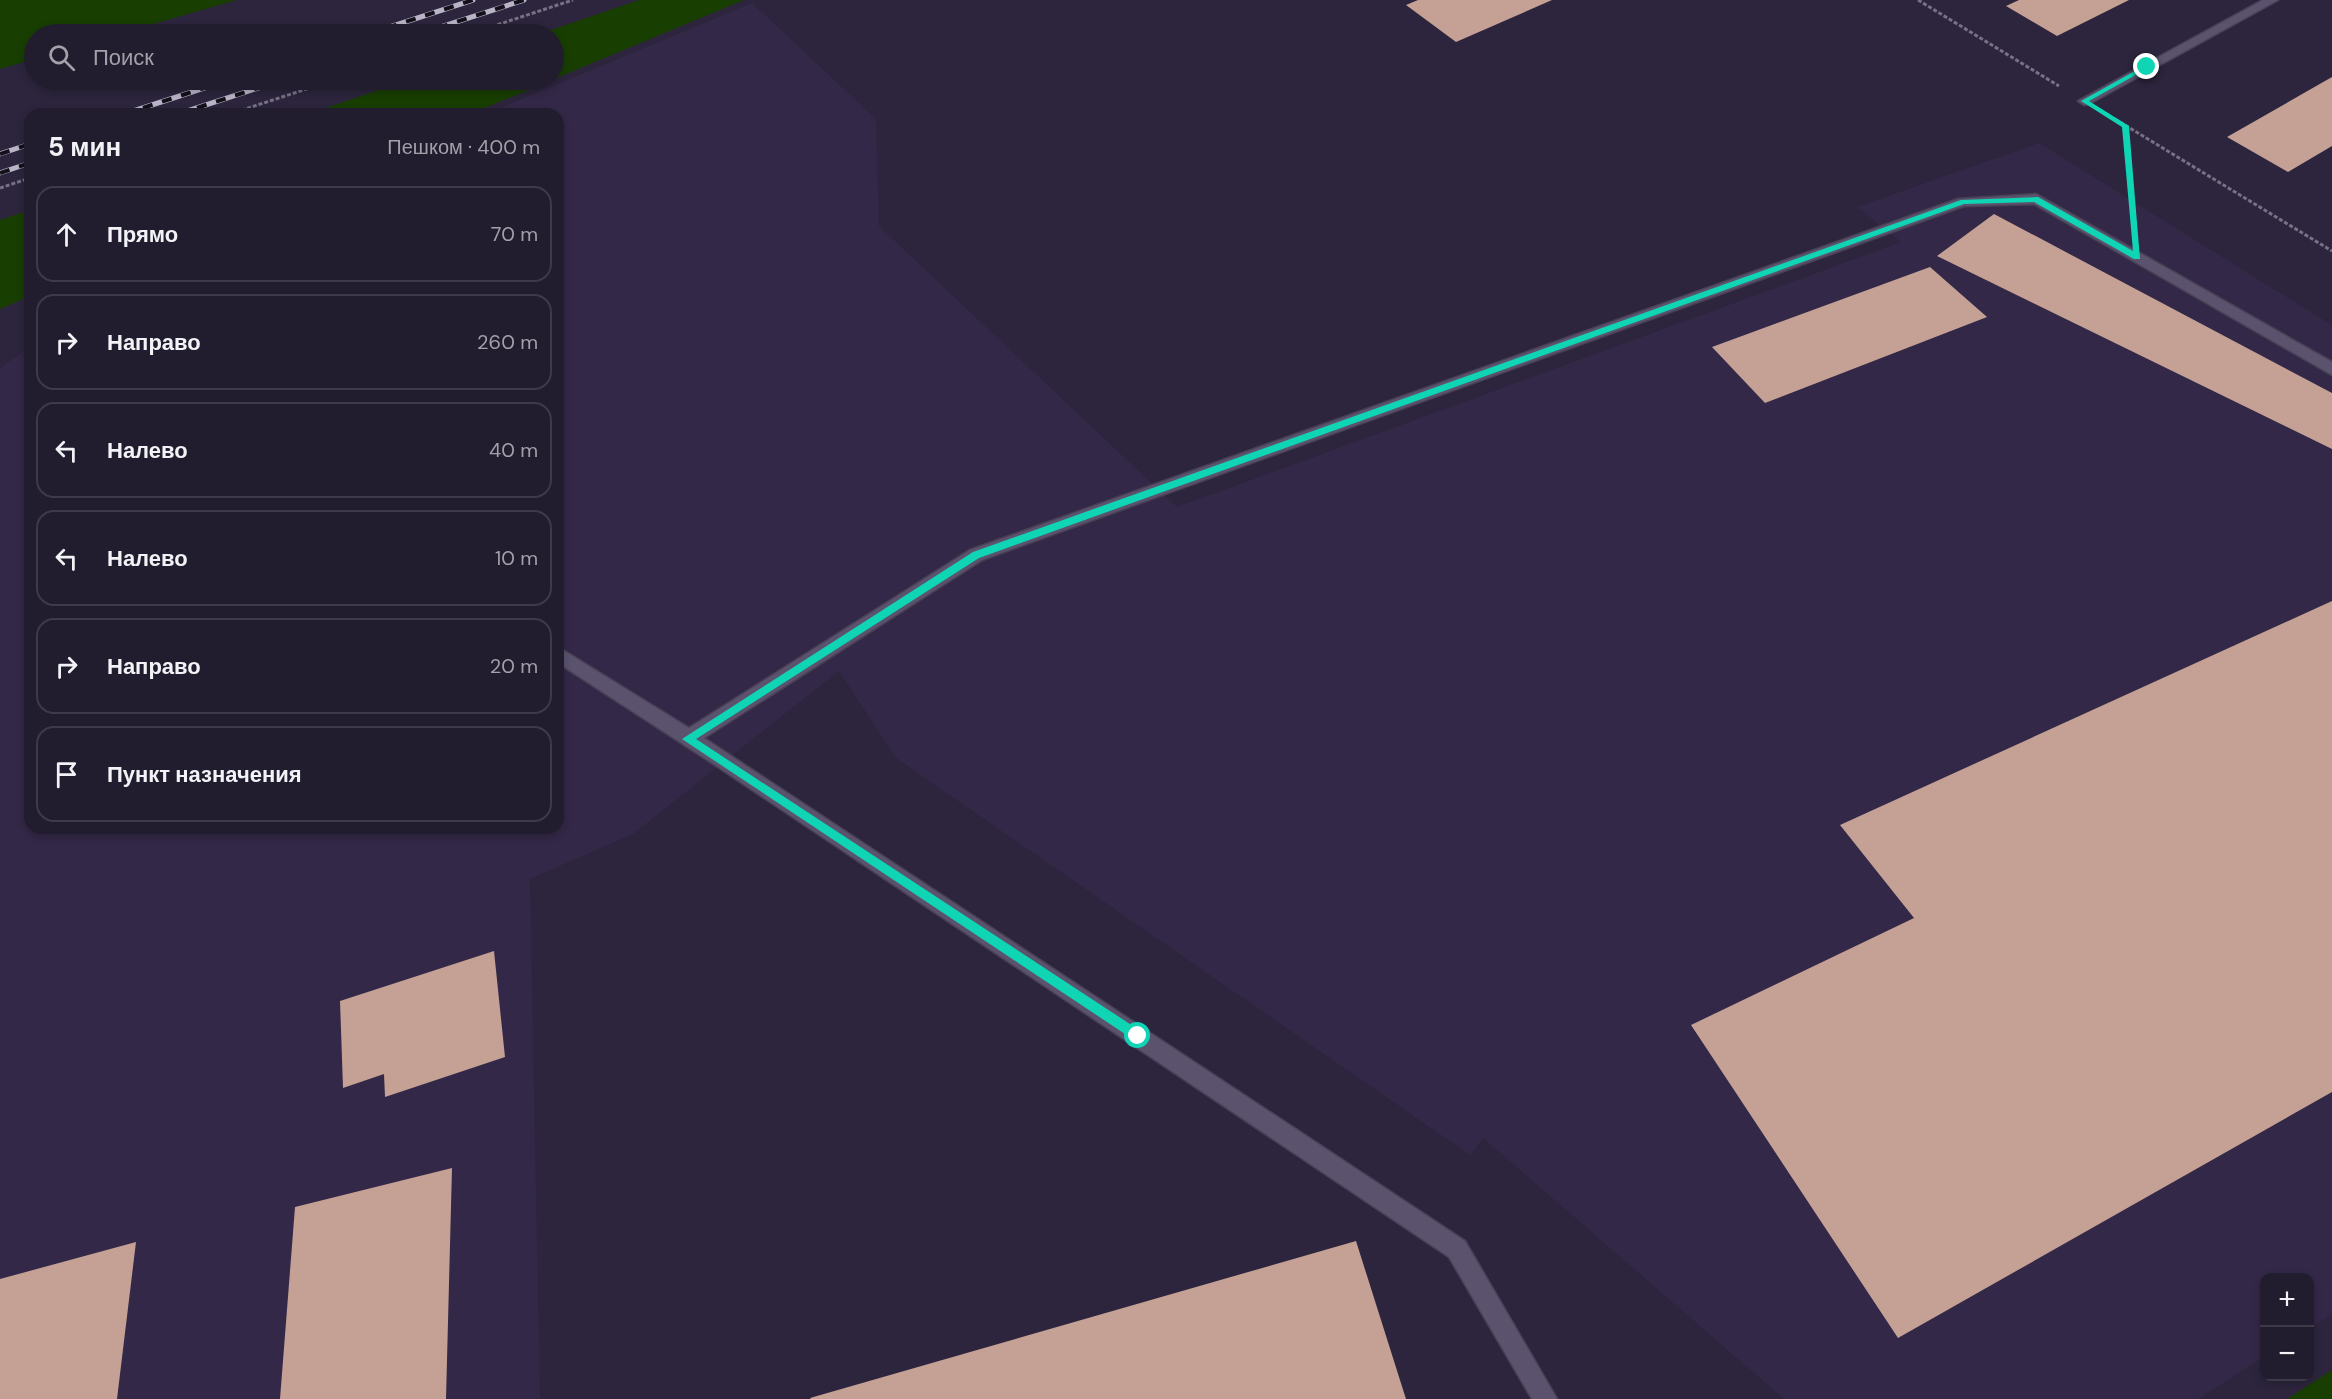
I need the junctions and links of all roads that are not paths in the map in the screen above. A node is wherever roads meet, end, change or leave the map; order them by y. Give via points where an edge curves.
1 (2272, 0) edge
2 (2084, 101) road end
3 (2332, 369) edge
4 (564, 658) edge
5 (687, 739) junction
6 (1545, 1399) edge

1 - 2 lane
3 - 5 lane via 2036,199 1963,202 976,555
4 - 5 lane
5 - 6 lane via 1457,1249

